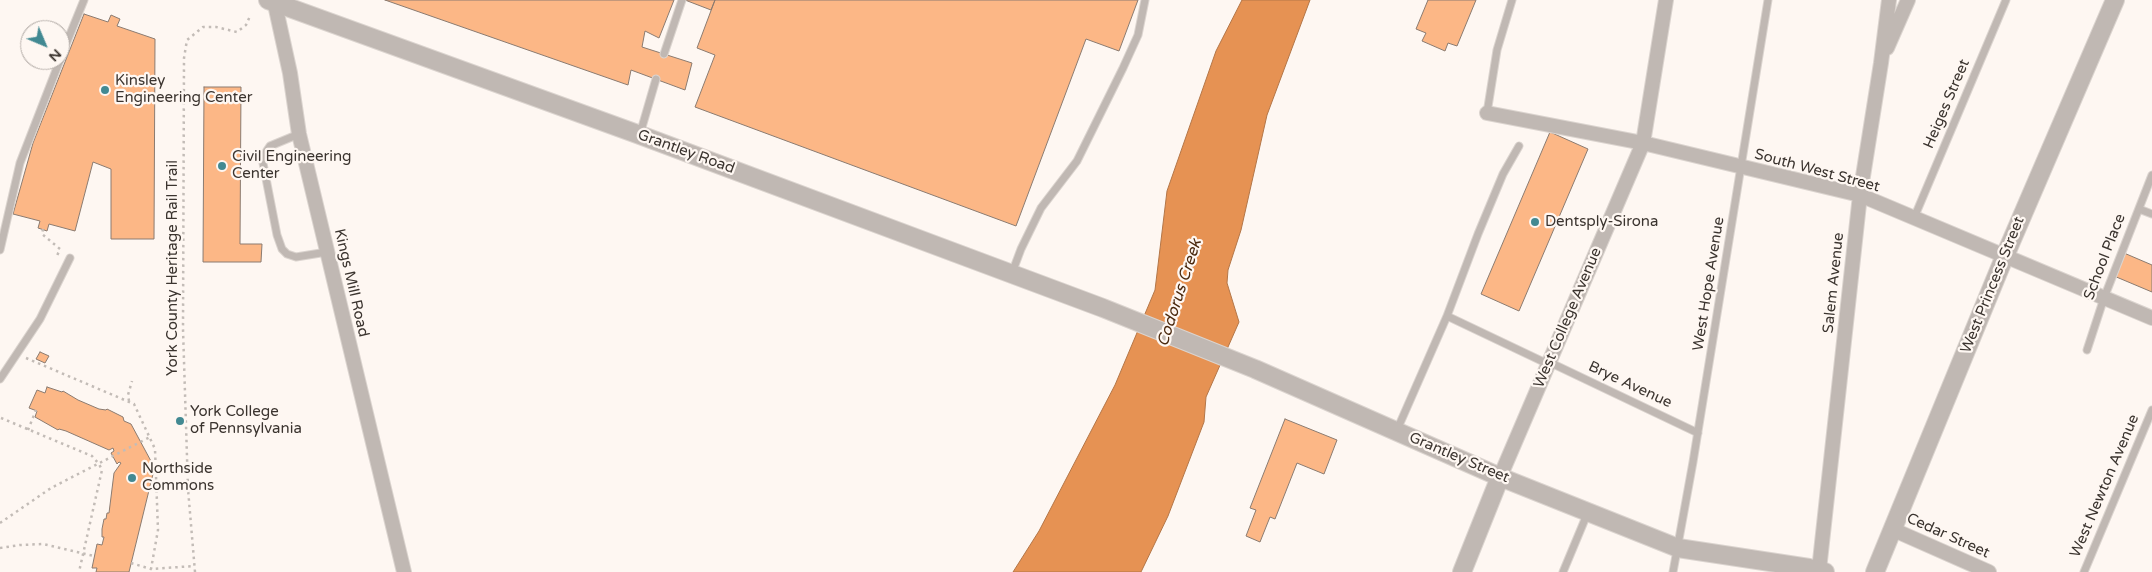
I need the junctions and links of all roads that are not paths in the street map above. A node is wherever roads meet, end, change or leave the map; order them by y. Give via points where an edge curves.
1 (84, 0) edge
2 (682, 0) edge
3 (1146, 0) edge
4 (1512, 0) edge
5 (1666, 0) edge
6 (1768, 0) edge
7 (1888, 0) edge
8 (1908, 0) edge
9 (2006, 0) edge
10 (2115, 0) edge
11 (272, 1) edge
12 (70, 35) edge
13 (664, 54) dead end
14 (1881, 63) junction
15 (56, 70) edge
16 (656, 79) dead end
17 (1487, 113) joint
18 (300, 134) junction
19 (640, 135) junction
20 (1643, 143) junction
21 (1519, 146) dead end
22 (1742, 167) junction
23 (2152, 175) edge
24 (1860, 196) junction
25 (2139, 208) junction
26 (2152, 214) edge
27 (1914, 218) junction
28 (0, 250) edge
29 (327, 252) junction
30 (70, 258) dead end
31 (2004, 258) junction
32 (1012, 274) junction
33 (2104, 298) junction
34 (1104, 308) joint
35 (1448, 316) junction
36 (2152, 318) edge
37 (2087, 350) dead end
38 (1549, 363) junction
39 (0, 379) edge
40 (2152, 410) edge
41 (1396, 431) junction
42 (1698, 433) junction
43 (1500, 477) junction
44 (1588, 511) junction
45 (1894, 530) junction
46 (1678, 548) junction
47 (1822, 571) edge
48 (404, 572) edge
49 (1462, 572) edge
50 (1563, 572) edge
51 (1673, 572) edge
52 (1875, 572) edge
53 (1989, 572) edge
54 (2084, 572) edge

1 - 12 lane
2 - 13 lane
3 - 32 lane via 1138,35 1123,68 1077,161 1042,208
4 - 17 lane via 1497,50
5 - 20 street, West College Avenue
6 - 22 lane, West Hope Avenue
7 - 14 street, Salem Avenue
8 - 14 street
9 - 27 lane, Heiges Street
10 - 31 street, West Princess Street
11 - 18 street, Kings Mill Road via 290,73
11 - 19 street, Grantley Road
14 - 24 street, Salem Avenue
15 - 28 lane via 20,163
16 - 19 lane
17 - 20 street, South West Street
18 - 29 street, Kings Mill Road
18 - 29 lane via 270,146 262,158 275,226 282,249 287,254
19 - 32 street, Grantley Road
20 - 22 street, South West Street
20 - 38 street, West College Avenue
21 - 35 lane via 1503,174
22 - 24 street, South West Street
22 - 42 lane, West Hope Avenue
23 - 25 lane, School Place
24 - 27 street, South West Street
24 - 47 street, Salem Avenue
25 - 26 lane
25 - 33 lane, School Place
27 - 31 street, South West Street
29 - 48 street, Kings Mill Road
30 - 39 lane via 40,319
31 - 33 street, South West Street
31 - 45 street, West Princess Street
32 - 34 street, Grantley Road
33 - 36 street, South West Street
33 - 37 lane, School Place
34 - 41 street, Grantley Street
35 - 38 lane, Brye Avenue
35 - 41 lane
38 - 42 lane, Brye Avenue
38 - 43 street, West College Avenue
40 - 54 lane, West Newton Avenue
41 - 43 street, Grantley Street
42 - 46 lane, West Hope Avenue
43 - 44 street, Grantley Street
43 - 49 street, West College Avenue
44 - 46 street, Grantley Street
44 - 50 lane
45 - 52 street, West Princess Street
45 - 53 street, Cedar Street
46 - 47 street, Grantley Street
46 - 51 lane, West Hope Avenue

